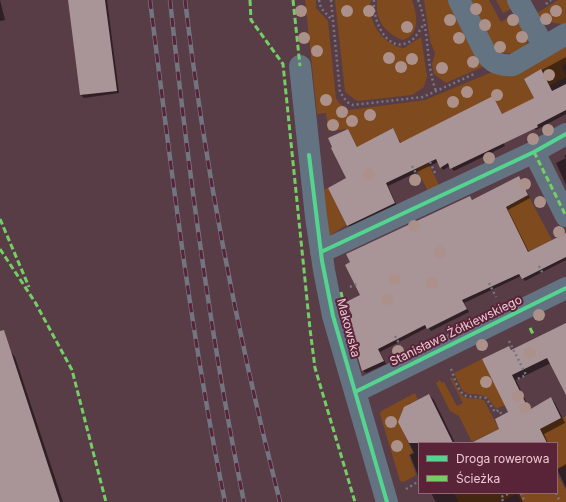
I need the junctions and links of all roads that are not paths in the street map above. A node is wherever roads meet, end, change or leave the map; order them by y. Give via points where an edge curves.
1 (459, 0) edge
2 (518, 0) edge
3 (566, 34) edge
4 (544, 47) junction
5 (300, 66) dead end
6 (566, 134) edge
7 (534, 152) junction
8 (566, 216) edge
9 (321, 252) junction
10 (566, 288) edge
11 (355, 392) junction
12 (387, 502) edge

1 - 4 street via 485,52 496,64 512,65
2 - 4 street
3 - 4 street
5 - 9 street, Makowska
6 - 7 street
7 - 8 street
7 - 9 street
9 - 11 street, Makowska via 333,316
10 - 11 street, Stanisława Żółkiewskiego
11 - 12 street, Makowska

